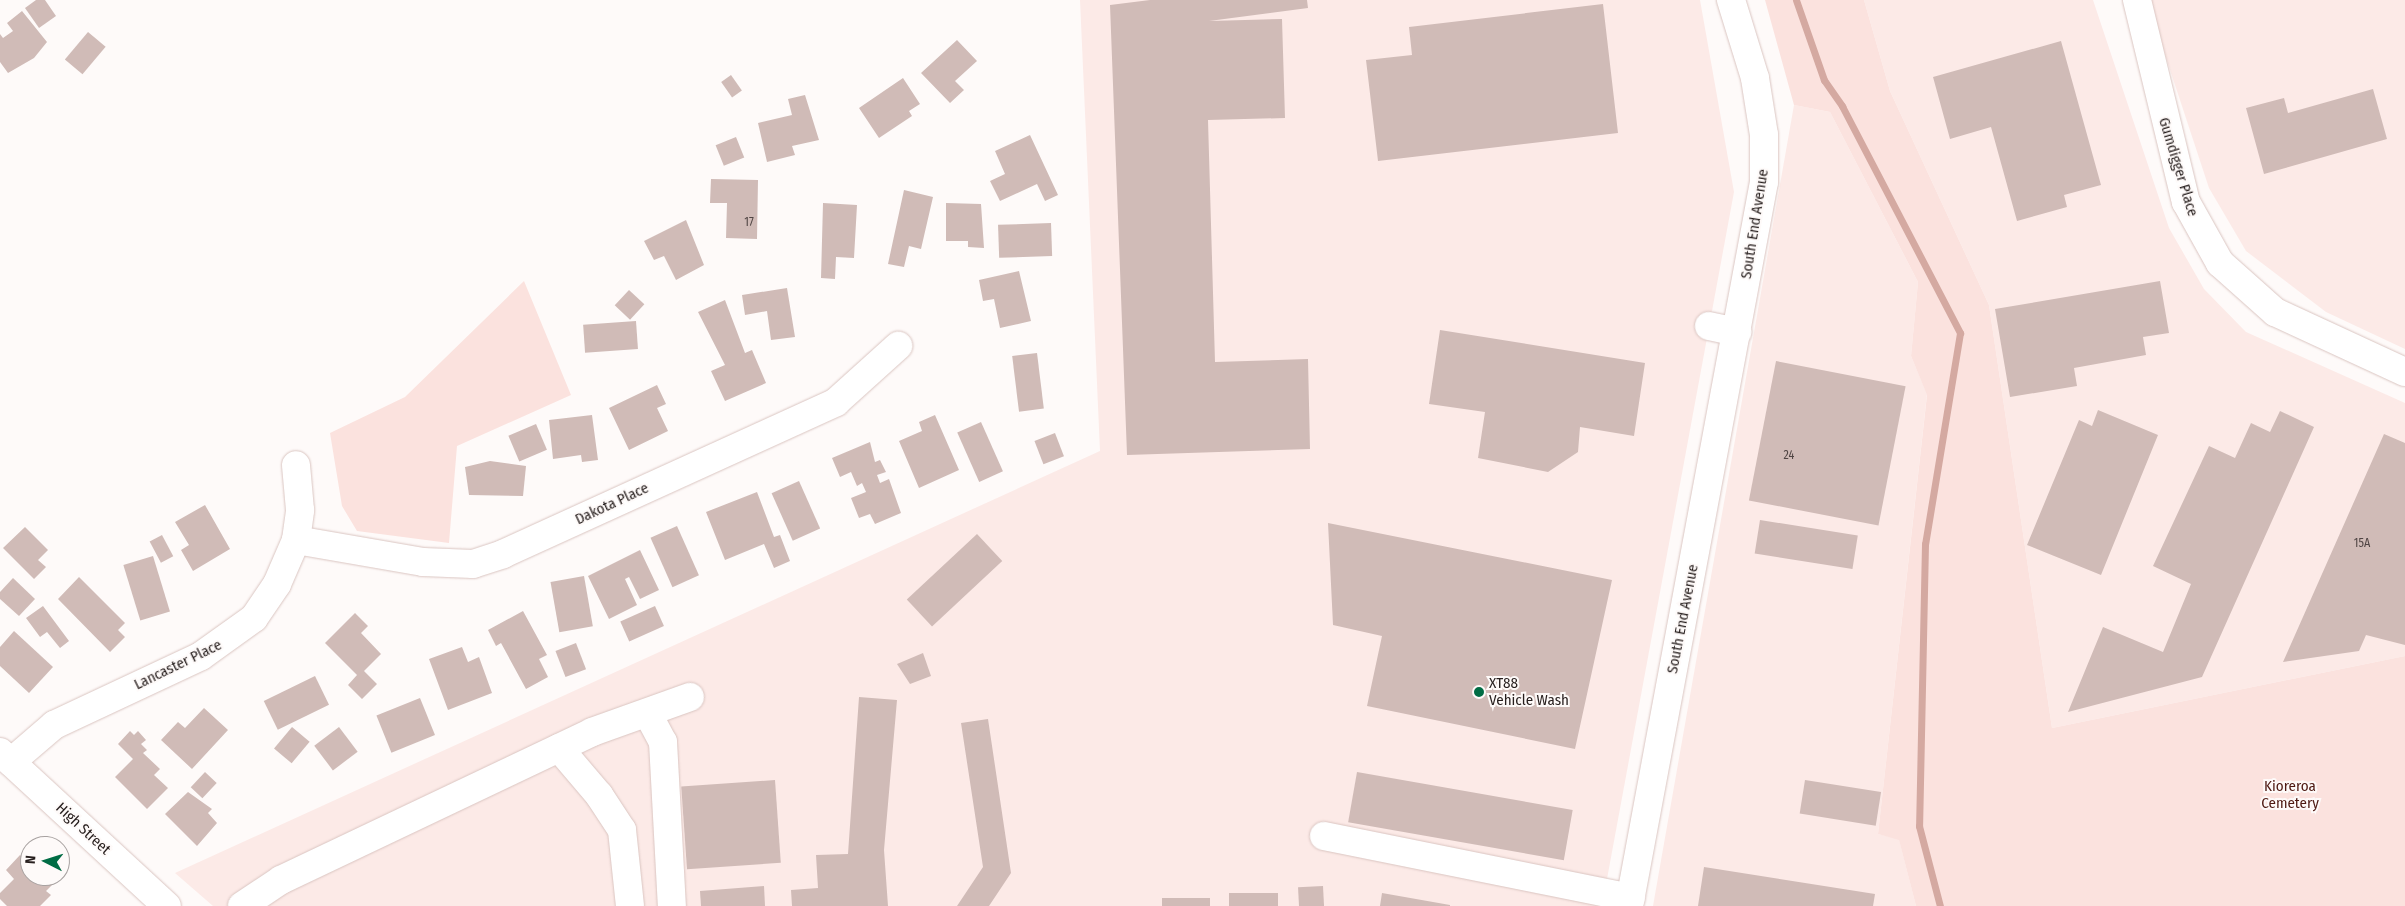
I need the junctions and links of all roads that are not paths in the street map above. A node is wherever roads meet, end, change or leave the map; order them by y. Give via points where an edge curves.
1 (1731, 0) edge
2 (2137, 0) edge
3 (1709, 326) dead end
4 (1737, 332) junction
5 (898, 346) dead end
6 (2405, 372) edge
7 (296, 465) dead end
8 (296, 540) junction
9 (690, 697) dead end
10 (648, 714) junction
11 (559, 748) junction
12 (6, 757) edge
13 (1324, 836) dead end
14 (1630, 902) edge
15 (167, 906) edge
16 (242, 906) edge
17 (630, 906) edge
18 (672, 906) edge

1 - 4 street, South End Avenue via 1755,78 1764,135 1764,182
2 - 6 street, Gumdigger Place via 2186,202 2220,263 2275,312
3 - 4 street
4 - 14 street, South End Avenue
5 - 8 street, Dakota Place via 836,402 503,554 473,564 432,563
7 - 8 street, Lancaster Place via 300,510
8 - 12 street, Lancaster Place via 267,601 237,633 201,656 62,720
9 - 10 street
10 - 11 street via 628,717
10 - 18 street via 663,742
11 - 16 street via 281,880
11 - 17 street via 599,795 622,830
12 - 15 street, High Street
13 - 14 street

